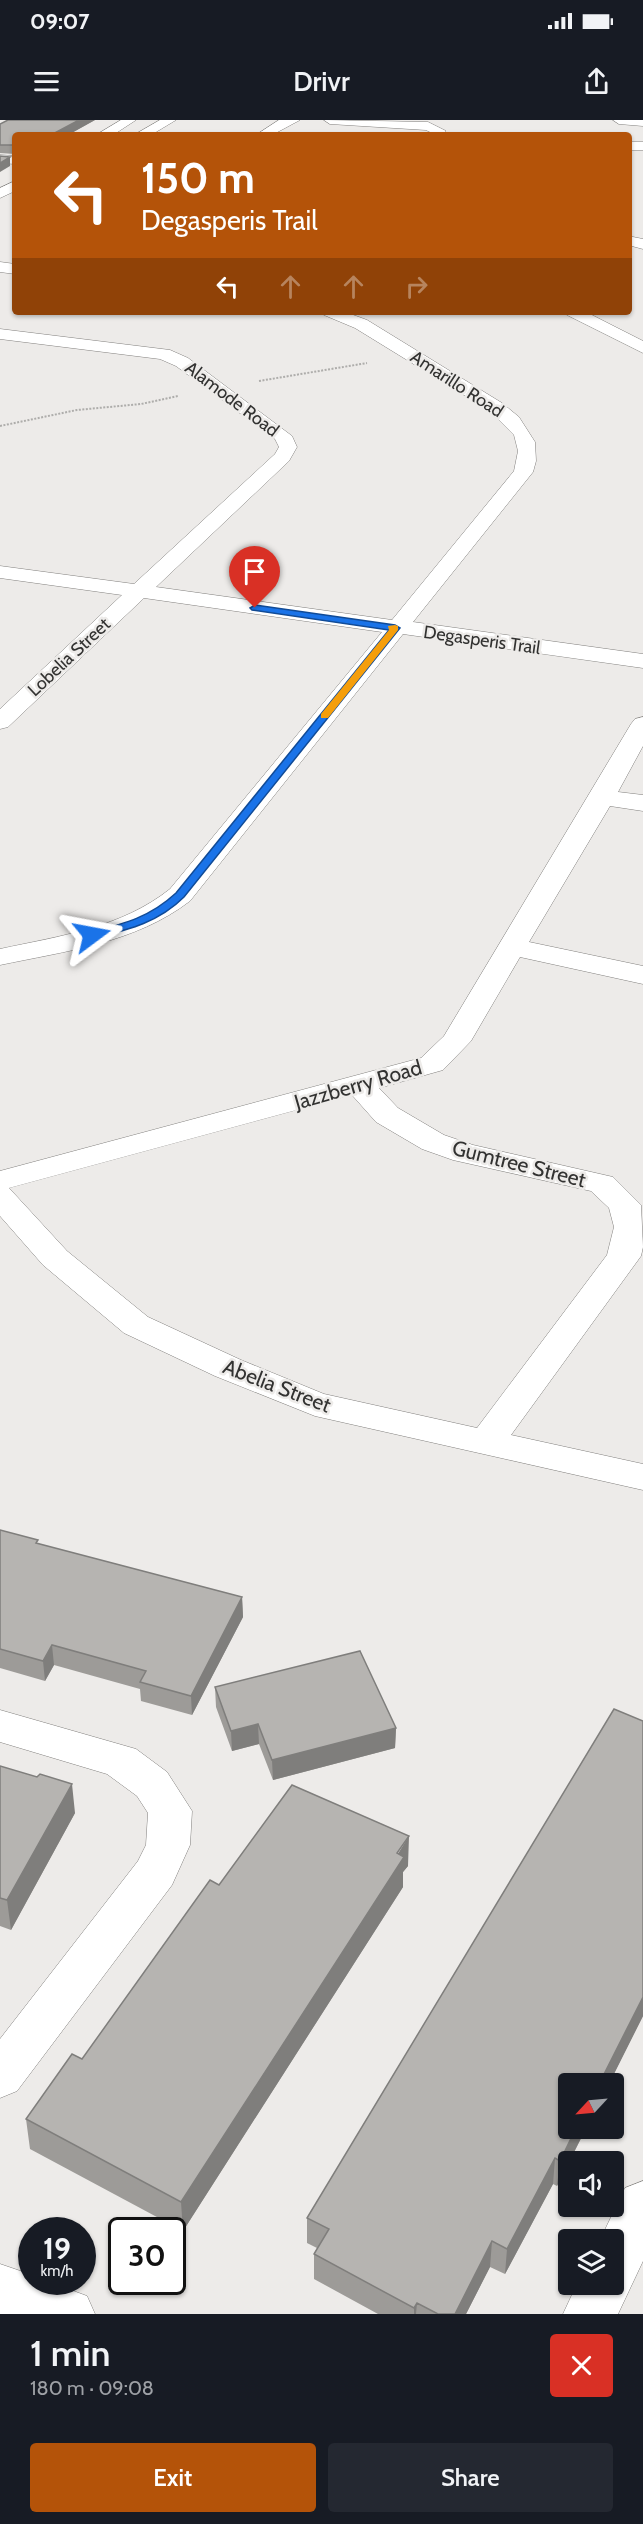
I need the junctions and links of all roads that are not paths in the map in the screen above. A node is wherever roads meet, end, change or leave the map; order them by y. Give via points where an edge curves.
1 (130, 120) edge
2 (170, 120) edge
3 (294, 120) edge
4 (330, 120) edge
5 (619, 120) edge
6 (643, 122) edge
7 (109, 132) edge
8 (147, 132) edge
9 (268, 132) edge
10 (438, 132) edge
11 (338, 315) edge
12 (579, 315) edge
13 (0, 334) edge
14 (643, 348) edge
15 (0, 572) edge
16 (138, 591) junction
17 (395, 628) junction
18 (643, 661) edge
19 (0, 722) edge
20 (643, 724) edge
21 (602, 797) junction
22 (643, 803) edge
23 (513, 947) junction
24 (0, 957) edge
25 (643, 975) edge
26 (359, 1085) junction
27 (0, 1181) edge
28 (0, 1196) edge
29 (487, 1441) junction
30 (643, 1477) edge
31 (0, 1726) edge
32 (0, 2076) edge
33 (643, 2205) edge
34 (624, 2245) edge
35 (0, 2289) edge
36 (599, 2295) edge
37 (68, 2314) edge
38 (590, 2314) edge

1 - 7 street
2 - 8 street
3 - 9 street
4 - 10 street via 428,126
5 - 6 street
11 - 17 street, Amarillo Road via 361,324 496,407 518,426 528,448 526,466 517,482
12 - 14 street
13 - 16 street, Alamode Road via 164,354 182,362 283,436 288,447 282,457
15 - 16 street, Degasperis Trail
16 - 17 street, Degasperis Trail
16 - 19 street, Lobelia Street
17 - 18 street, Degasperis Trail
17 - 24 street, Amarillo Road via 167,907 137,924
20 - 21 street, Jazzberry Road
21 - 22 street
21 - 23 street, Jazzberry Road
23 - 25 street
23 - 26 street, Jazzberry Road via 456,1041 432,1064
26 - 27 street, Jazzberry Road
26 - 29 street, Gumtree Street via 387,1114 433,1142 464,1153 602,1184 625,1205 631,1227 624,1256
28 - 29 street, Abelia Street via 56,1258 136,1325 315,1404
29 - 30 street, Abelia Street
31 - 32 street via 121,1761 152,1784 170,1810 168,1845 156,1872
33 - 34 street
35 - 37 street
36 - 38 street

